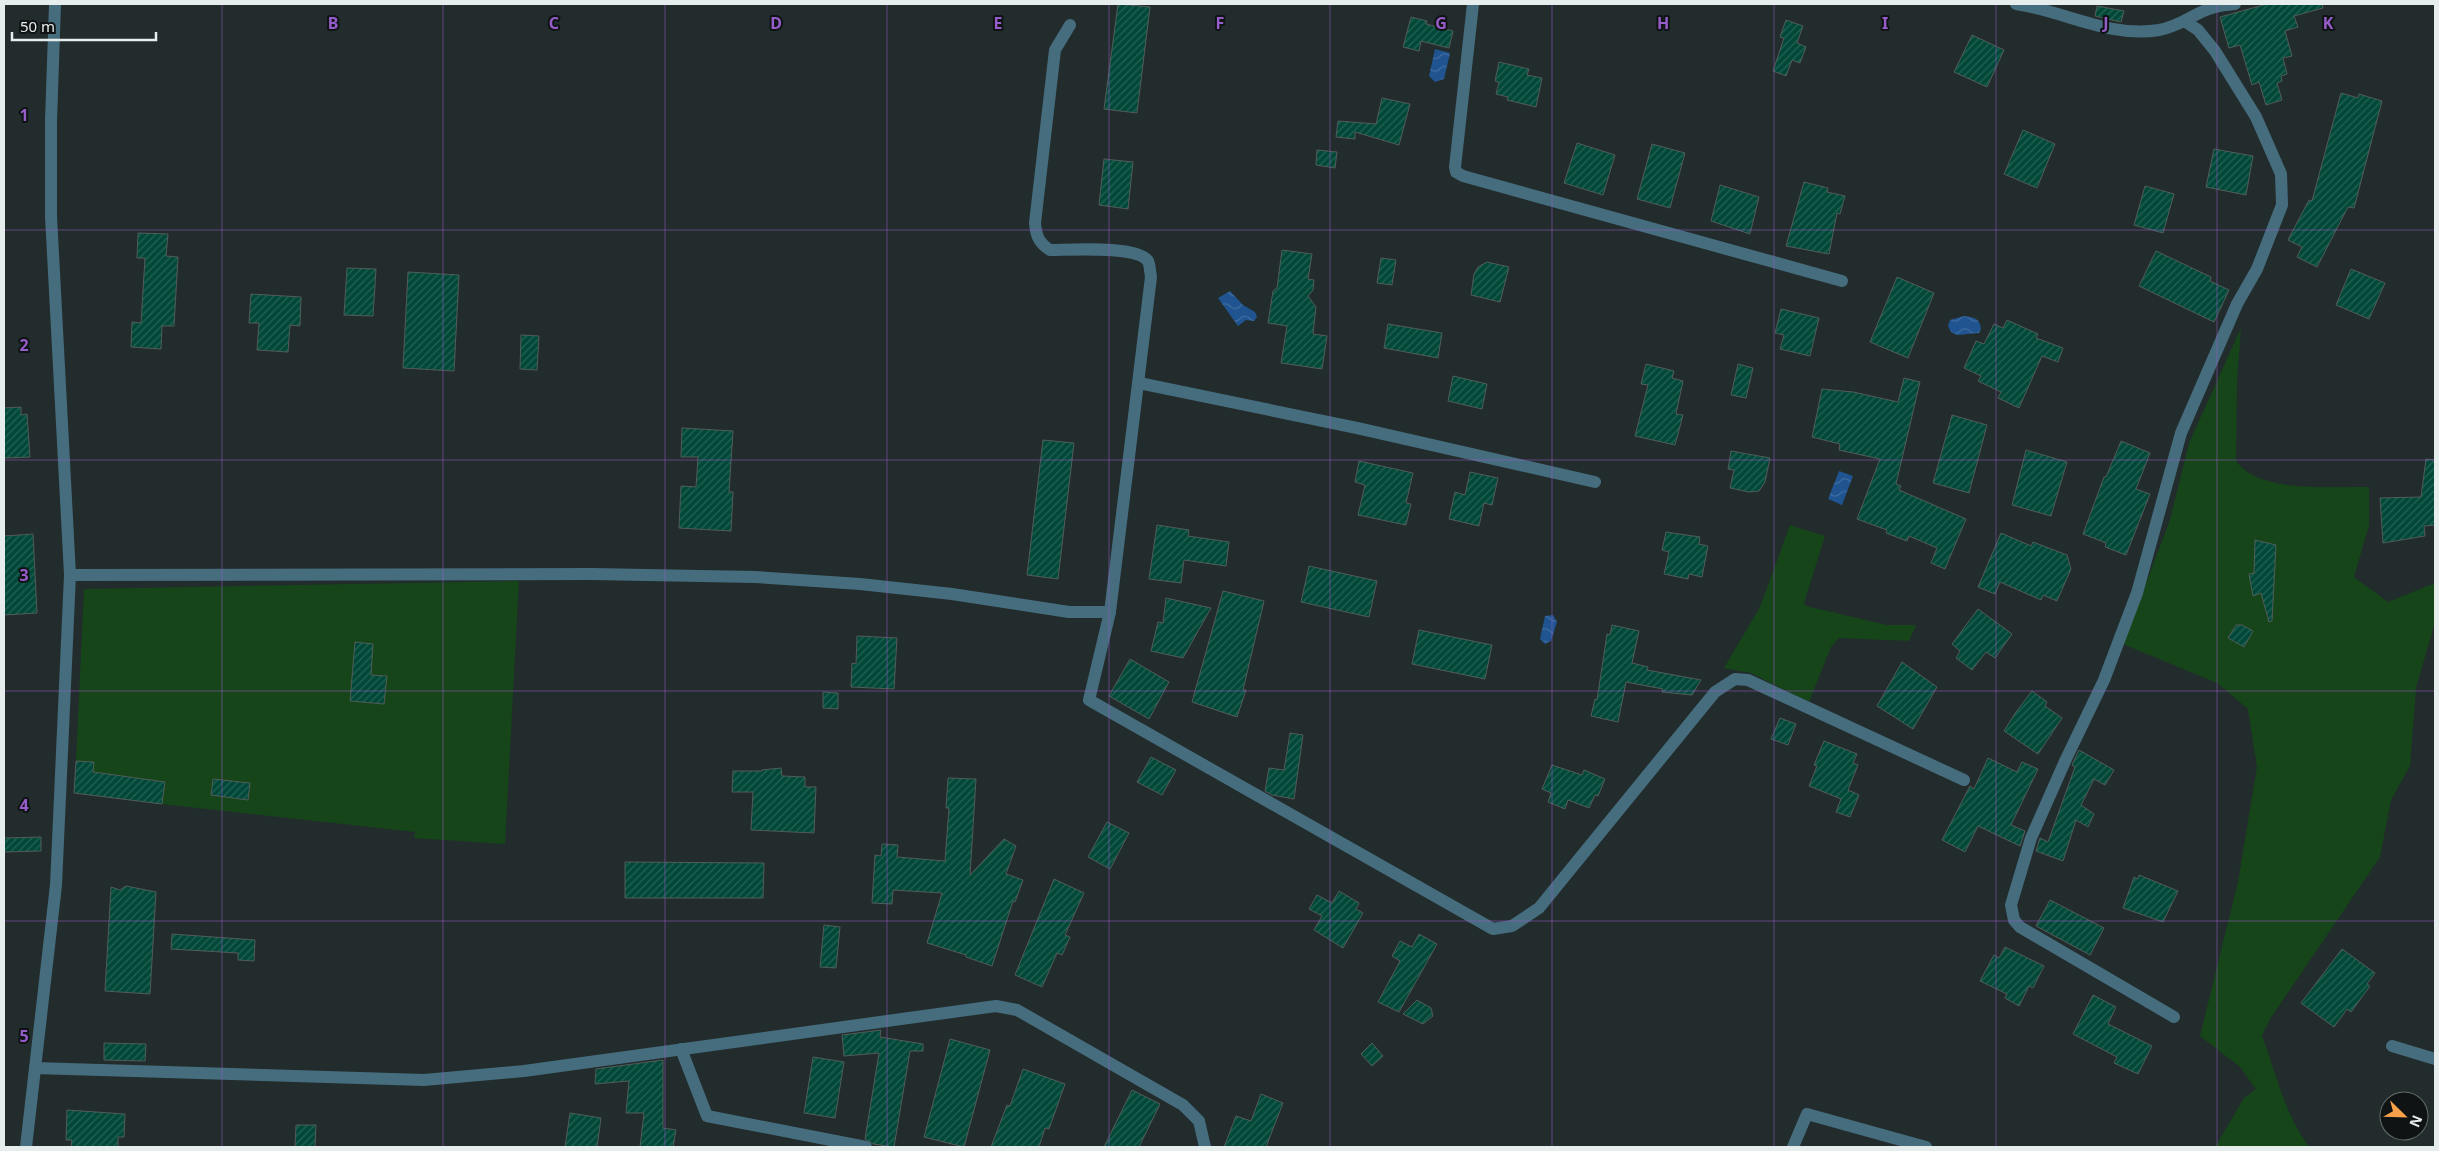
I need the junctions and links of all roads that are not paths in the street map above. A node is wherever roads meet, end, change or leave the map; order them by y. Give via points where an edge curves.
1 (56, 4) edge
2 (1472, 4) edge
3 (2016, 4) edge
4 (2235, 4) edge
5 (2186, 22) junction
6 (1070, 25) dead end
7 (1842, 281) dead end
8 (1139, 382) junction
9 (1595, 482) dead end
10 (70, 575) junction
11 (1110, 612) junction
12 (1964, 780) dead end
13 (2174, 1017) dead end
14 (2392, 1046) dead end
15 (681, 1049) junction
16 (2435, 1059) edge
17 (35, 1068) junction
18 (26, 1147) edge
19 (866, 1147) edge
20 (1205, 1147) edge
21 (1793, 1147) edge
22 (1926, 1147) edge

1 - 10 street via 51,216
2 - 7 street via 1456,172
3 - 5 street via 2114,30 2161,30
4 - 5 street via 2212,8
5 - 13 street via 2198,30 2215,51 2256,118 2281,174 2282,205 2257,269 2237,304 2181,433 2136,593 2104,680 2037,823 2011,906 2014,920 2020,927
6 - 8 street via 1055,50 1036,236 1050,250 1126,251 1140,254 1148,261 1151,277
8 - 9 street
8 - 11 street
10 - 11 street via 592,574 754,577 952,594 1069,612
10 - 17 street via 56,885
11 - 12 street via 1089,700 1493,929 1512,926 1539,908 1715,692 1735,679 1748,680
14 - 16 street
15 - 17 street via 524,1071 424,1080
15 - 19 street via 707,1116
15 - 20 street via 996,1006 1017,1010 1183,1105 1199,1122
17 - 18 street
21 - 22 street via 1807,1114

